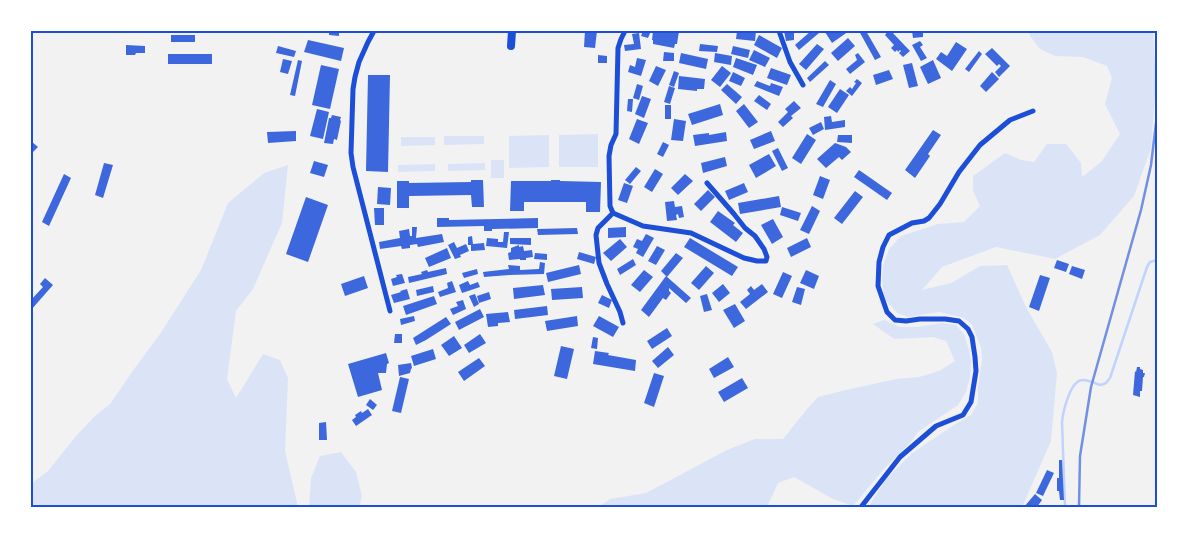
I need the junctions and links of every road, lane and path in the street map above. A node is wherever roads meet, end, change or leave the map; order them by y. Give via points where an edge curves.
1 (374, 31) edge
2 (512, 31) edge
3 (625, 31) edge
4 (779, 31) edge
5 (511, 46) dead end
6 (803, 85) dead end
7 (1033, 111) dead end
8 (707, 183) dead end
9 (613, 214) junction
10 (390, 311) dead end
11 (623, 323) dead end
12 (861, 507) edge

1 - 10 street via 355,77 351,152
2 - 5 main road
3 - 9 street via 618,48 616,134 609,156
4 - 6 street via 790,62
7 - 12 street via 1010,120 980,145 929,218 890,235 883,247 878,286 887,312 895,320 959,321 972,337 976,371 971,402 963,415 936,426 900,457
8 - 9 street via 755,236 764,249 766,261 744,258 691,233 643,226
9 - 11 street via 598,228 596,235 600,263

